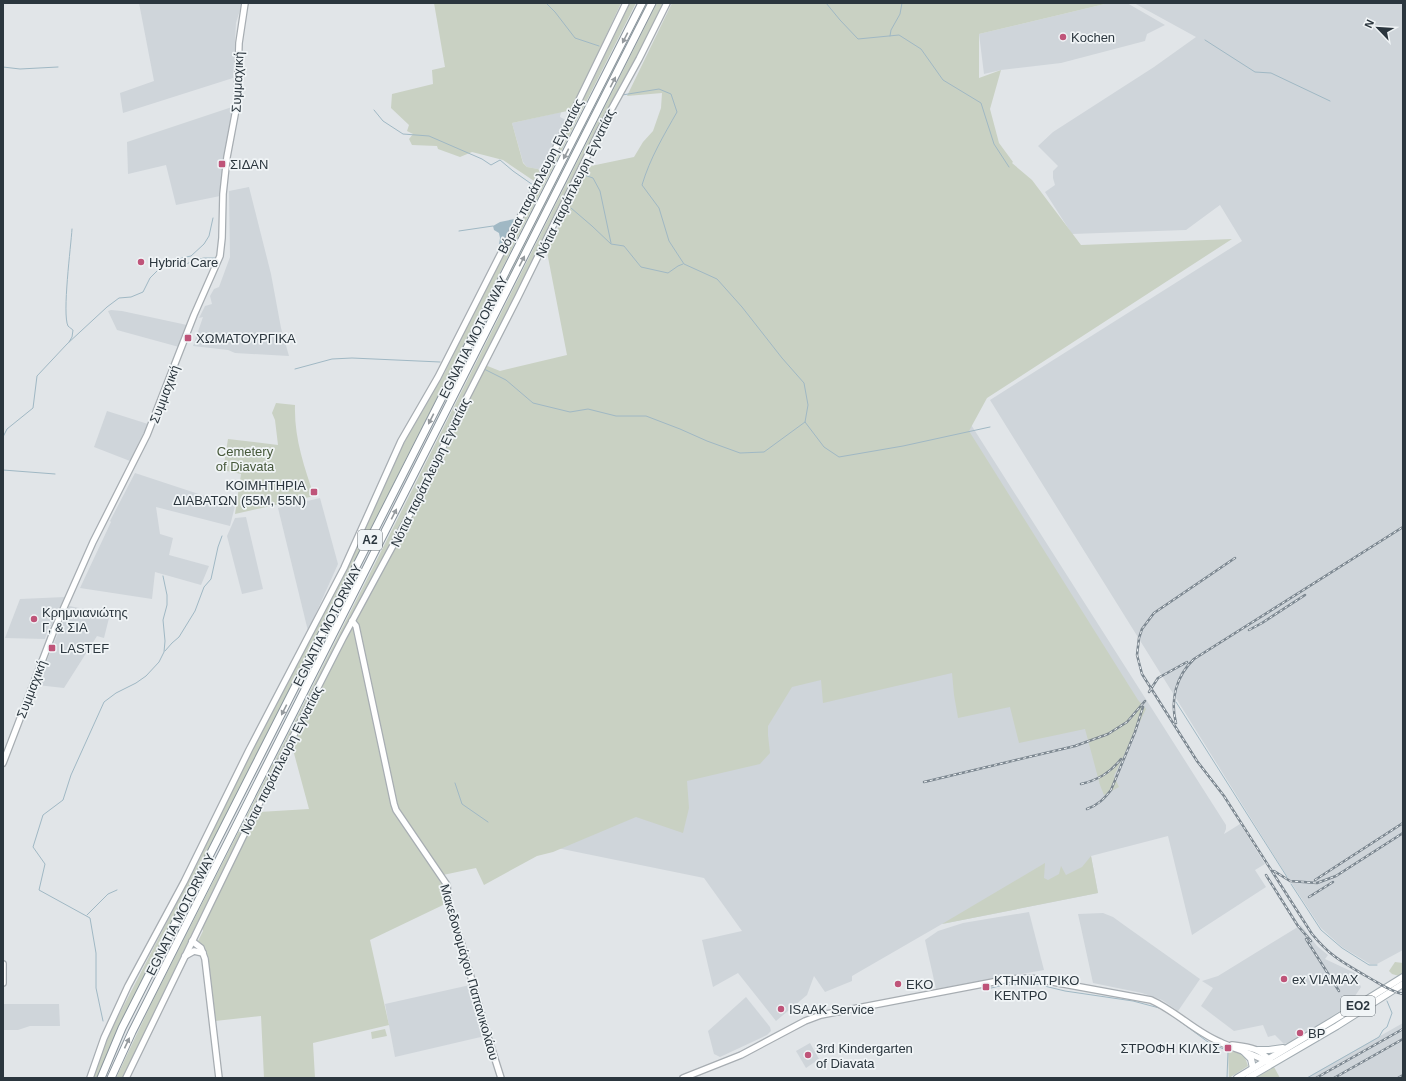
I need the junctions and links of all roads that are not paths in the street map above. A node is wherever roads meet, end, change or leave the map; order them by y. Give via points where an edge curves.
1 (245, 3) edge
2 (626, 3) edge
3 (642, 3) edge
4 (652, 3) edge
5 (667, 3) edge
6 (352, 621) junction
7 (3, 763) edge
8 (192, 941) junction
9 (202, 953) junction
10 (185, 956) junction
11 (3, 964) edge
12 (1403, 977) edge
13 (3, 983) edge
14 (1403, 984) edge
15 (1226, 1045) junction
16 (1291, 1046) junction
17 (1258, 1050) junction
18 (1244, 1052) junction
19 (1269, 1062) junction
20 (1253, 1068) junction
21 (90, 1078) edge
22 (100, 1078) edge
23 (111, 1078) edge
24 (126, 1078) edge
25 (219, 1078) edge
26 (501, 1078) edge
27 (683, 1078) edge
28 (1237, 1078) edge
29 (1248, 1078) edge

1 - 7 street, Συμμαχική via 239,43 237,104 222,200 220,256 147,435 93,542 57,624
2 - 21 street, Βόρεια παράπλευρη Εγνατίας via 547,166 438,377 401,441 344,568 249,750 184,882 128,986 104,1038
3 -> 22 highway, EGNATIA MOTORWAY / Α2 via 122,1028
23 -> 4 highway, EGNATIA MOTORWAY / Α2
5 - 6 street, Νότια παράπλευρη Εγνατίας via 596,137 417,501
6 - 8 street, Νότια παράπλευρη Εγνατίας
6 - 26 street, Μακεδονομάχου Παπανικολάου via 356,626 394,804 447,885 449,907
8 - 9 street via 199,946
8 - 10 street, Νότια παράπλευρη Εγνατίας
9 - 10 street via 192,952
9 - 25 street
10 - 24 street
11 - 13 street
12 - 16 main road, ΕΟ2
14 - 19 main road, ΕΟ2 via 1360,1012
15 - 17 street
15 - 18 street
15 - 27 street via 1210,1038 1151,1000 1056,982 1019,978 821,1015 737,1057
16 - 17 main road
16 - 19 main road, ΕΟ2
17 - 19 street
18 - 19 street
18 - 20 main road via 1251,1059
19 - 20 main road, ΕΟ2
19 - 29 main road, ΕΟ2
20 - 28 main road, ΕΟ2

